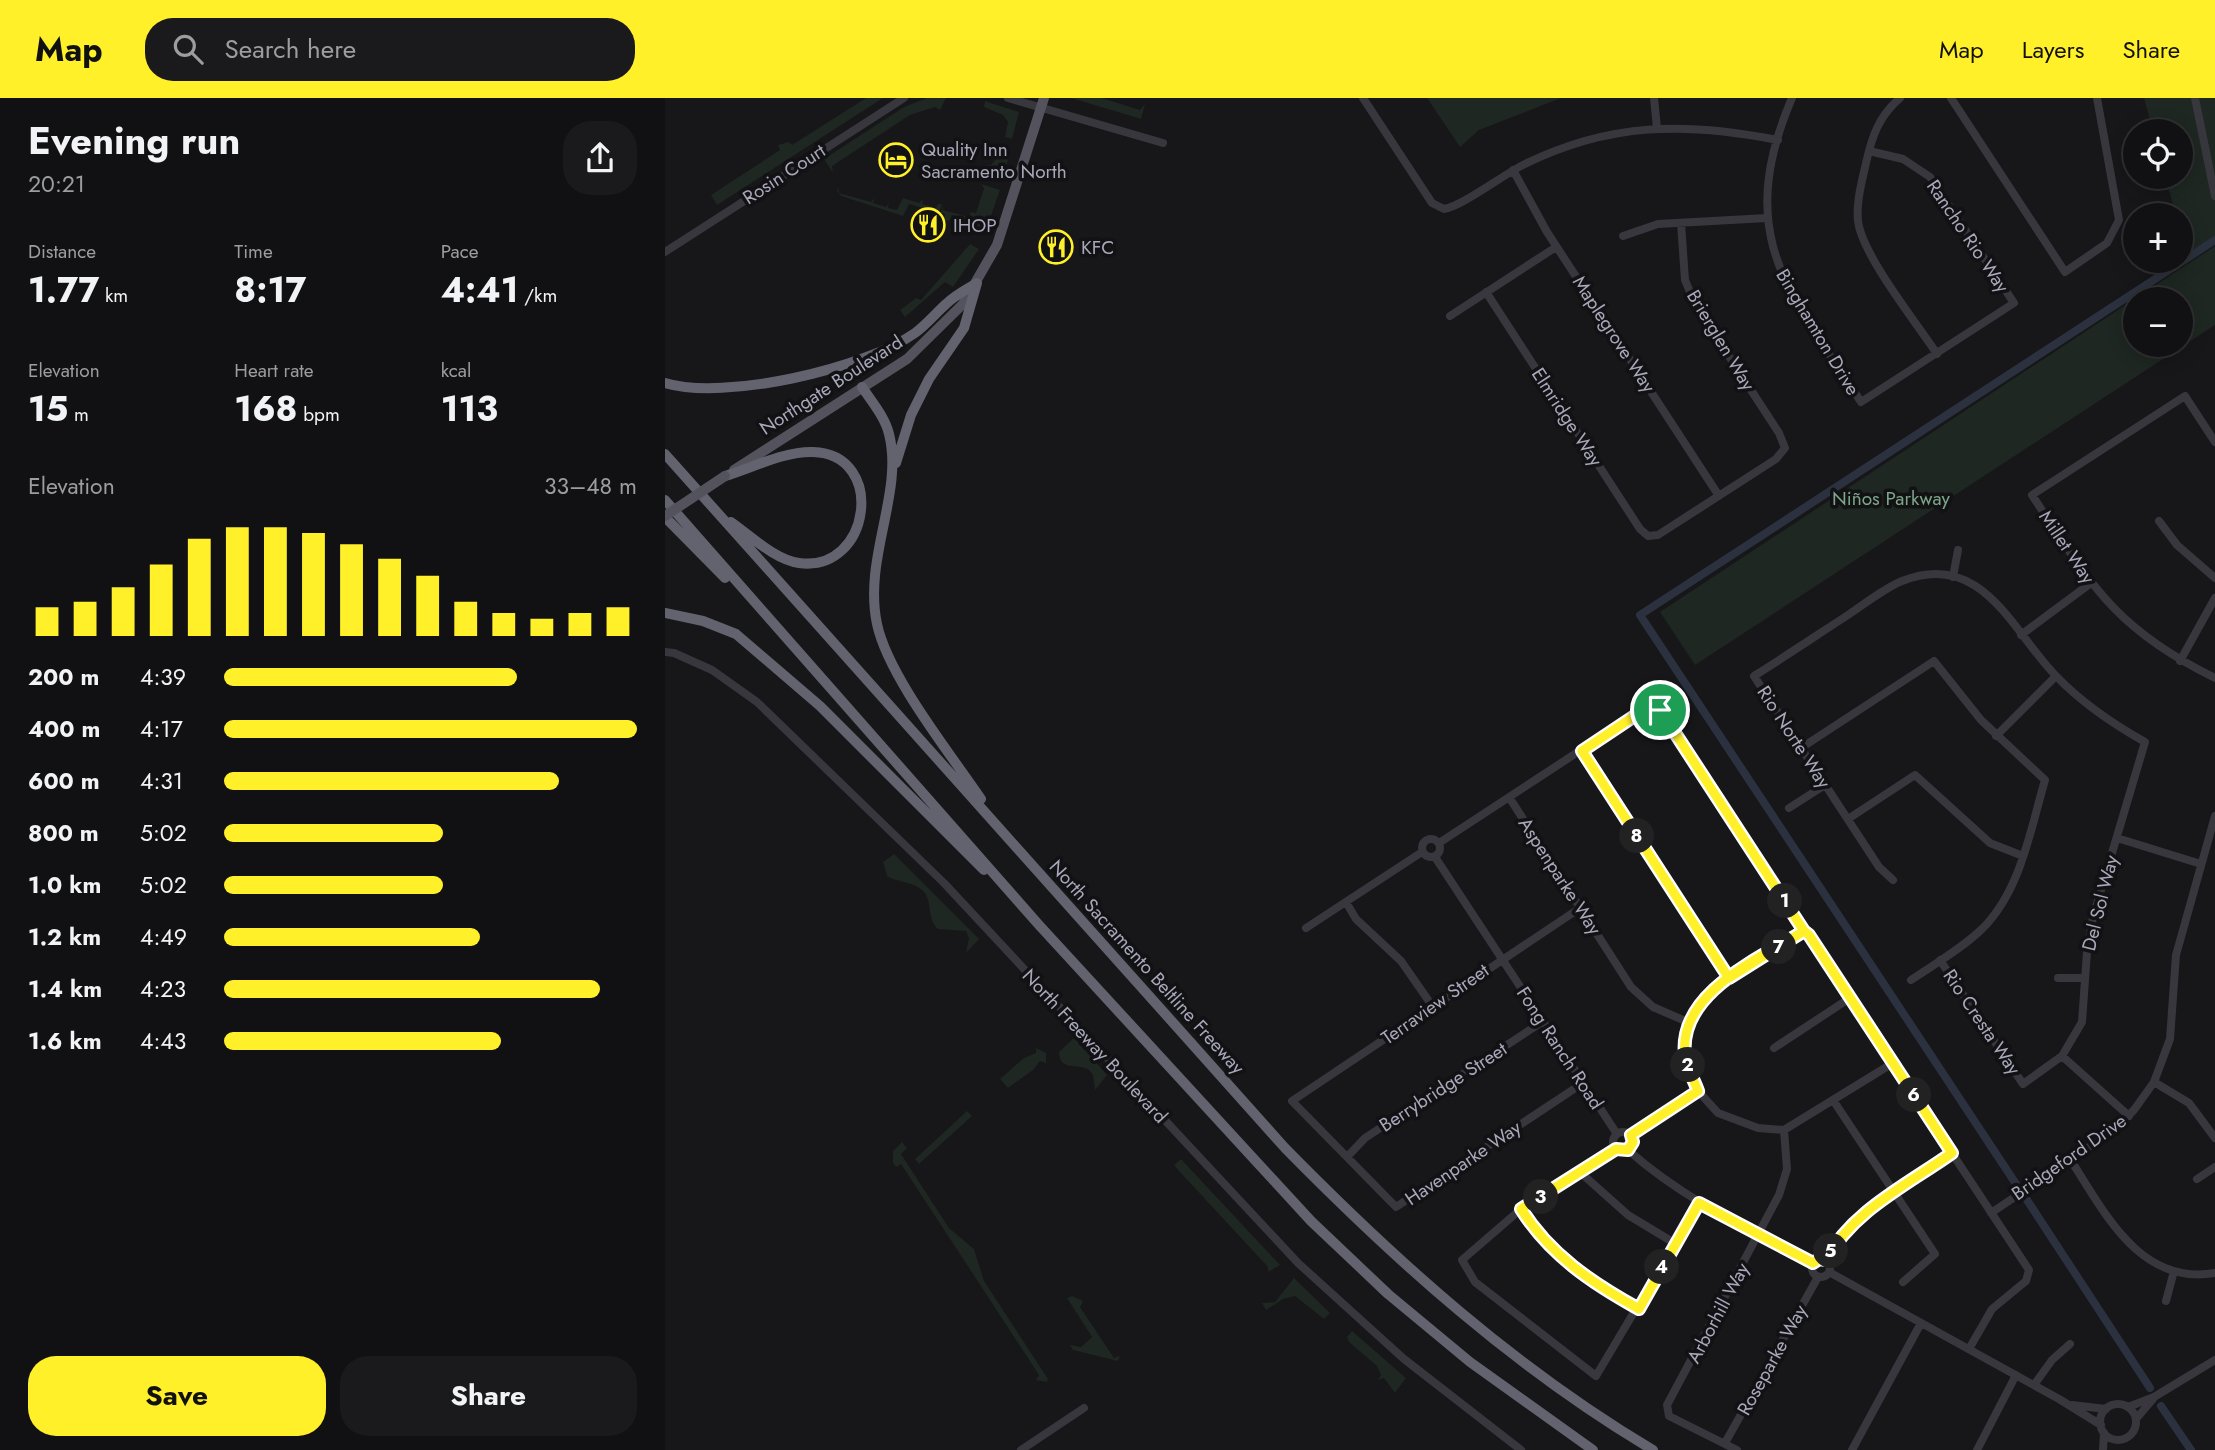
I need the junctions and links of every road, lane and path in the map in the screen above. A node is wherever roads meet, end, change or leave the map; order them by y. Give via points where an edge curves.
1 (904, 98) edge
2 (1008, 98) edge
3 (1363, 98) edge
4 (1654, 98) edge
5 (1792, 98) edge
6 (1900, 98) edge
7 (1951, 98) edge
8 (2097, 98) edge
9 (2195, 98) edge
10 (1043, 103) edge
11 (1657, 128) junction
12 (1778, 140) junction
13 (1163, 144) dead end
14 (1869, 151) junction
15 (1513, 170) junction
16 (2215, 197) edge
17 (1767, 218) junction
18 (1681, 223) junction
19 (1623, 236) dead end
20 (1556, 247) junction
21 (665, 252) edge
22 (977, 283) junction
23 (1486, 292) junction
24 (1450, 316) dead end
25 (1937, 354) junction
26 (665, 383) edge
27 (862, 387) junction
28 (1861, 402) joint
29 (2215, 442) edge
30 (665, 454) edge
31 (725, 476) junction
32 (890, 479) junction
33 (1719, 496) junction
34 (665, 500) edge
35 (716, 511) junction
36 (665, 517) edge
37 (2159, 521) dead end
38 (1958, 550) dead end
39 (1953, 577) junction
40 (2215, 578) edge
41 (2091, 583) junction
42 (2215, 598) edge
43 (665, 613) edge
44 (2021, 635) junction
45 (665, 652) edge
46 (2180, 661) junction
47 (808, 662) junction
48 (2056, 676) junction
49 (2215, 678) edge
50 (1996, 736) junction
51 (1801, 748) junction
52 (1582, 751) junction
53 (1825, 785) junction
54 (1509, 797) junction
55 (1789, 808) dead end
56 (2215, 816) edge
57 (1847, 820) junction
58 (1002, 830) junction
59 (2117, 838) junction
60 (1439, 843) junction
61 (1422, 852) junction
62 (2023, 856) junction
63 (1435, 857) junction
64 (2201, 864) junction
65 (1893, 880) dead end
66 (1346, 902) junction
67 (1580, 908) junction
68 (1039, 925) junction
69 (1306, 928) dead end
70 (1804, 931) junction
71 (1501, 959) junction
72 (1940, 960) junction
73 (1729, 978) junction
74 (2058, 978) dead end
75 (2085, 978) junction
76 (1911, 980) dead end
77 (1850, 998) junction
78 (1433, 1007) junction
79 (1542, 1022) junction
80 (1690, 1023) junction
81 (1774, 1048) dead end
82 (2062, 1056) junction
83 (1893, 1063) junction
84 (2154, 1082) junction
85 (1583, 1083) junction
86 (2023, 1084) joint
87 (1698, 1091) junction
88 (1833, 1100) junction
89 (1291, 1101) joint
90 (2129, 1116) junction
91 (1784, 1130) junction
92 (1617, 1134) junction
93 (1631, 1135) junction
94 (2215, 1138) edge
95 (1616, 1149) junction
96 (1628, 1150) junction
97 (1952, 1153) junction
98 (1347, 1157) junction
99 (2070, 1159) junction
100 (2215, 1167) edge
101 (1581, 1173) junction
102 (2197, 1179) dead end
103 (1896, 1192) junction
104 (1699, 1203) junction
105 (1521, 1209) junction
106 (1991, 1213) junction
107 (1759, 1235) junction
108 (1675, 1244) junction
109 (1826, 1260) junction
110 (1813, 1263) junction
111 (2174, 1271) junction
112 (1829, 1272) junction
113 (2215, 1273) edge
114 (1818, 1277) junction
115 (1903, 1282) dead end
116 (2166, 1301) dead end
117 (1639, 1309) junction
118 (1921, 1323) junction
119 (2070, 1344) dead end
120 (1969, 1349) junction
121 (2215, 1360) edge
122 (2015, 1375) junction
123 (2034, 1385) junction
124 (2154, 1397) junction
125 (2069, 1405) junction
126 (2128, 1407) junction
127 (1084, 1408) dead end
128 (2106, 1409) junction
129 (2136, 1419) junction
130 (2103, 1429) junction
131 (2119, 1440) junction
132 (1725, 1443) junction
133 (1021, 1450) edge
134 (1521, 1450) edge
135 (1593, 1450) edge
136 (1653, 1450) edge
137 (1737, 1450) edge
138 (1852, 1450) edge
139 (1977, 1450) edge
140 (2103, 1450) edge
141 (2112, 1450) edge

1 - 21 street, Rosin Court
2 - 10 street
3 - 15 street via 1440,209 1449,209
4 - 11 street
5 - 12 street, Binghamton Drive
6 - 14 street via 1878,124
7 - 8 street via 2065,272 2107,243 2119,220
9 - 16 street
10 - 13 street
10 - 22 main road, Northgate Boulevard via 1006,222
11 - 12 street via 1710,128
11 - 15 street via 1614,133
12 - 17 street, Binghamton Drive
14 - 25 street via 1857,211 1861,234
14 - 25 street, Rancho Rio Way via 1903,159 1930,177 2014,303
15 - 20 street, Maplegrove Way
17 - 18 street
17 - 28 street, Binghamton Drive via 1773,254 1786,286
18 - 19 street via 1645,227
18 - 33 street, Brierglen Way via 1688,290 1783,438 1785,448 1780,456
20 - 23 street
20 - 33 street, Maplegrove Way
22 - 26 highway via 949,301 915,333 841,366 731,389 703,390
22 - 27 main road, Northgate Boulevard via 934,335 907,359
22 - 32 highway via 964,328 911,415
23 - 24 street
23 - 33 street, Elmridge Way via 1640,529 1653,537
25 - 28 street, Rancho Rio Way
27 - 31 main road, Northgate Boulevard
27 - 32 highway via 889,431
29 - 41 street, Millet Way via 2185,396 2032,495
30 - 35 highway, North Sacramento Beltline Freeway
31 - 35 highway via 814,452 830,456 850,471 862,492 863,509 850,542 836,555 818,563 799,564 781,558
31 - 36 main road, Northgate Boulevard, bridge
32 - 58 highway via 873,569 877,627 901,680
34 - 47 highway
35 - 58 highway, North Sacramento Beltline Freeway
36 - 47 highway
37 - 40 street via 2185,553
38 - 39 street
39 - 44 street via 1988,594
39 - 51 street, Rio Norte Way via 1929,575 1893,585 1754,676
41 - 44 street
41 - 46 street, Millet Way via 2133,628
42 - 46 street
43 - 68 highway via 736,634 820,706
44 - 48 street
45 - 134 street, North Freeway Boulevard via 712,670 757,702 944,883 1298,1263 1404,1359
46 - 49 street, Millet Way
47 - 68 highway
48 - 50 street
48 - 59 street, Del Sol Way via 2110,721 2145,742
50 - 51 street via 1934,661
50 - 62 street via 2045,780
51 - 53 street, Rio Norte Way
52 - 54 street
52 - 70 street via 1654,707
52 - 73 street
53 - 55 street
53 - 57 street, Rio Norte Way
54 - 60 street, Aspenparke Way
54 - 67 street, Aspenparke Way
56 - 64 street, Bridgeford Drive
57 - 62 street via 1915,775 1985,838
57 - 65 street, Rio Norte Way
58 - 136 highway, North Sacramento Beltline Freeway via 1285,1148 1361,1226 1528,1367
59 - 64 street
59 - 75 street, Del Sol Way via 2093,917
60 - 61 street via 1425,841
60 - 63 street
61 - 63 street
61 - 66 street
62 - 72 street via 1993,916 1970,940
63 - 71 street, Fong Ranch Road
64 - 84 street, Bridgeford Drive via 2176,955 2170,1039
66 - 69 street
66 - 78 street via 1356,919 1401,961
67 - 71 street, Terraview Street
67 - 80 street, Aspenparke Way via 1631,987 1653,1007
68 - 135 highway via 1311,1221 1369,1276 1470,1362
70 - 73 street
70 - 77 street
71 - 78 street, Terraview Street
71 - 79 street, Fong Ranch Road
72 - 76 street
72 - 86 street, Rio Cresta Way
73 - 80 street via 1706,996
74 - 75 street
75 - 82 street, Del Sol Way via 2082,1022
77 - 81 street
77 - 83 street
78 - 89 street, Terraview Street
79 - 85 street, Fong Ranch Road
79 - 98 street, Berrybridge Street via 1365,1138
80 - 87 street via 1685,1054
82 - 86 street, Del Sol Way
82 - 90 street
83 - 88 street
83 - 97 street
84 - 90 street, Bridgeford Drive
84 - 94 street via 2189,1102
85 - 92 street, Fong Ranch Road
85 - 98 street, Havenparke Way via 1396,1207
87 - 91 street via 1718,1113 1758,1128
87 - 93 street
88 - 91 street
88 - 103 street
89 - 98 street, Havenparke Way
90 - 99 street, Bridgeford Drive
91 - 107 street, Arborhill Way via 1787,1169
92 - 93 street
92 - 95 street
93 - 96 street
95 - 96 street
95 - 101 street
96 - 104 street
97 - 103 street
97 - 106 street
99 - 106 street, Bridgeford Drive
99 - 111 street via 2124,1240 2148,1260
100 - 102 street
101 - 105 street
101 - 108 street via 1627,1215
103 - 109 street via 1846,1228
103 - 115 street via 1935,1254
104 - 107 street
104 - 108 street
105 - 117 street via 1548,1247 1607,1292
105 - 117 street via 1462,1260 1475,1282 1596,1376
106 - 120 street via 2029,1276 1992,1309
107 - 110 street
107 - 132 street, Arborhill Way via 1667,1405 1669,1416
108 - 117 street
109 - 110 street
109 - 112 street
110 - 114 street via 1812,1272
111 - 113 street
111 - 116 street
112 - 114 street
112 - 118 street
114 - 132 street, Roseparke Way
118 - 120 street
118 - 138 street
119 - 123 street
120 - 122 street
121 - 124 street
122 - 123 street
122 - 139 street
123 - 125 street
124 - 126 street
124 - 129 street
125 - 128 street
125 - 130 street
126 - 128 street
126 - 129 street
127 - 133 street
128 - 130 street
129 - 131 street via 2133,1433
130 - 131 street
130 - 140 street
131 - 141 street
132 - 137 street

